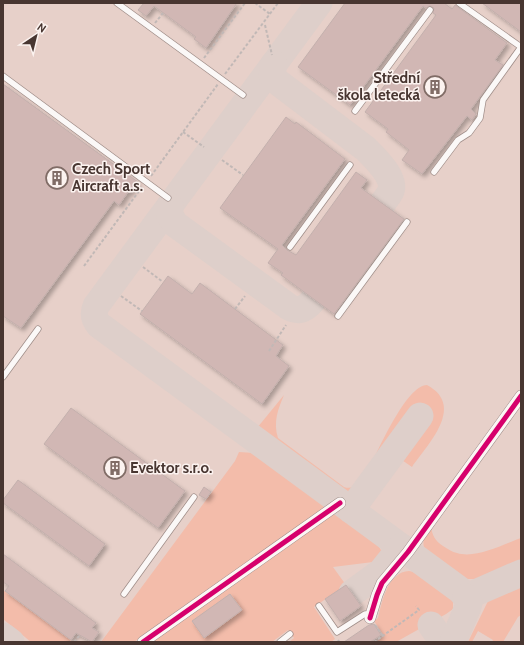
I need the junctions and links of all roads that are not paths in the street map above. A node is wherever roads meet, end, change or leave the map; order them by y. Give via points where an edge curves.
1 (117, 3) edge
2 (459, 3) edge
3 (430, 10) dead end
4 (521, 47) edge
5 (3, 76) edge
6 (242, 95) dead end
7 (355, 111) dead end
8 (350, 165) dead end
9 (434, 172) dead end
10 (168, 198) dead end
11 (407, 222) dead end
12 (290, 247) dead end
13 (338, 316) dead end
14 (38, 328) dead end
15 (3, 377) edge
16 (521, 396) edge
17 (194, 497) dead end
18 (340, 502) dead end
19 (124, 594) dead end
20 (319, 606) dead end
21 (371, 616) joint
22 (290, 634) dead end
23 (143, 642) edge
24 (280, 642) edge

1 - 6 lane
2 - 4 lane
3 - 7 lane
4 - 9 lane via 484,100 480,118 469,133 458,140
5 - 10 lane
8 - 12 lane
11 - 13 lane
14 - 15 lane
16 - 21 street via 408,552 382,583
17 - 19 lane
18 - 23 street
20 - 21 lane via 337,632 365,614
22 - 24 lane

